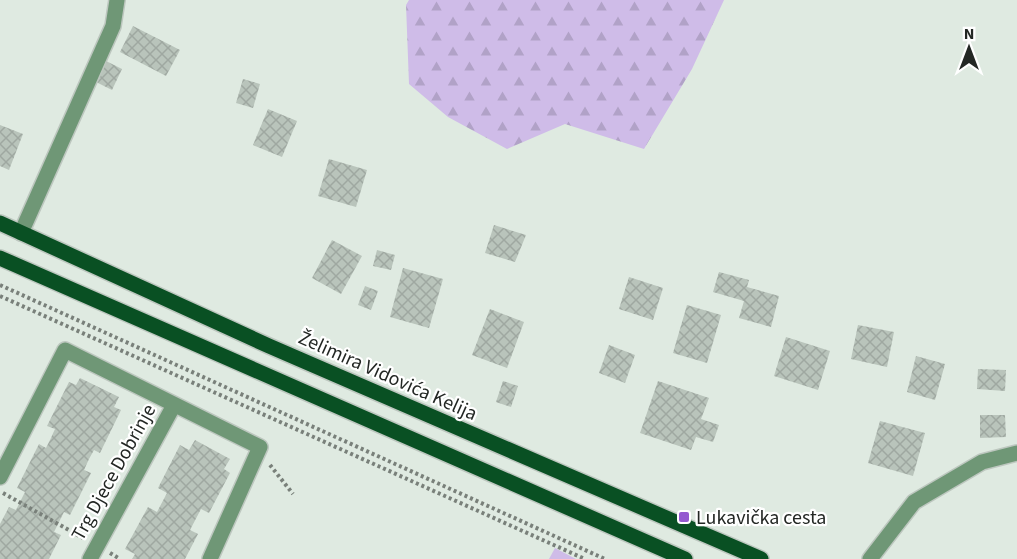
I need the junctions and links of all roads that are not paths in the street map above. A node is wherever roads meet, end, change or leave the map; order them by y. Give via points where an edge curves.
1 (117, 0) edge
2 (0, 224) edge
3 (21, 233) junction
4 (0, 258) edge
5 (174, 405) junction
6 (1017, 453) edge
7 (0, 477) edge
8 (94, 553) edge
9 (210, 559) edge
10 (685, 559) edge
11 (761, 559) edge
12 (870, 559) edge

1 - 3 street via 113,26
2 - 3 main road, Želimira Vidovića Kelija
3 - 11 main road, Želimira Vidovića Kelija via 299,359
4 - 10 main road
5 - 7 street via 65,350
5 - 8 street, Trg Djece Dobrinje
5 - 9 street via 260,447
6 - 12 street via 982,462 914,502

